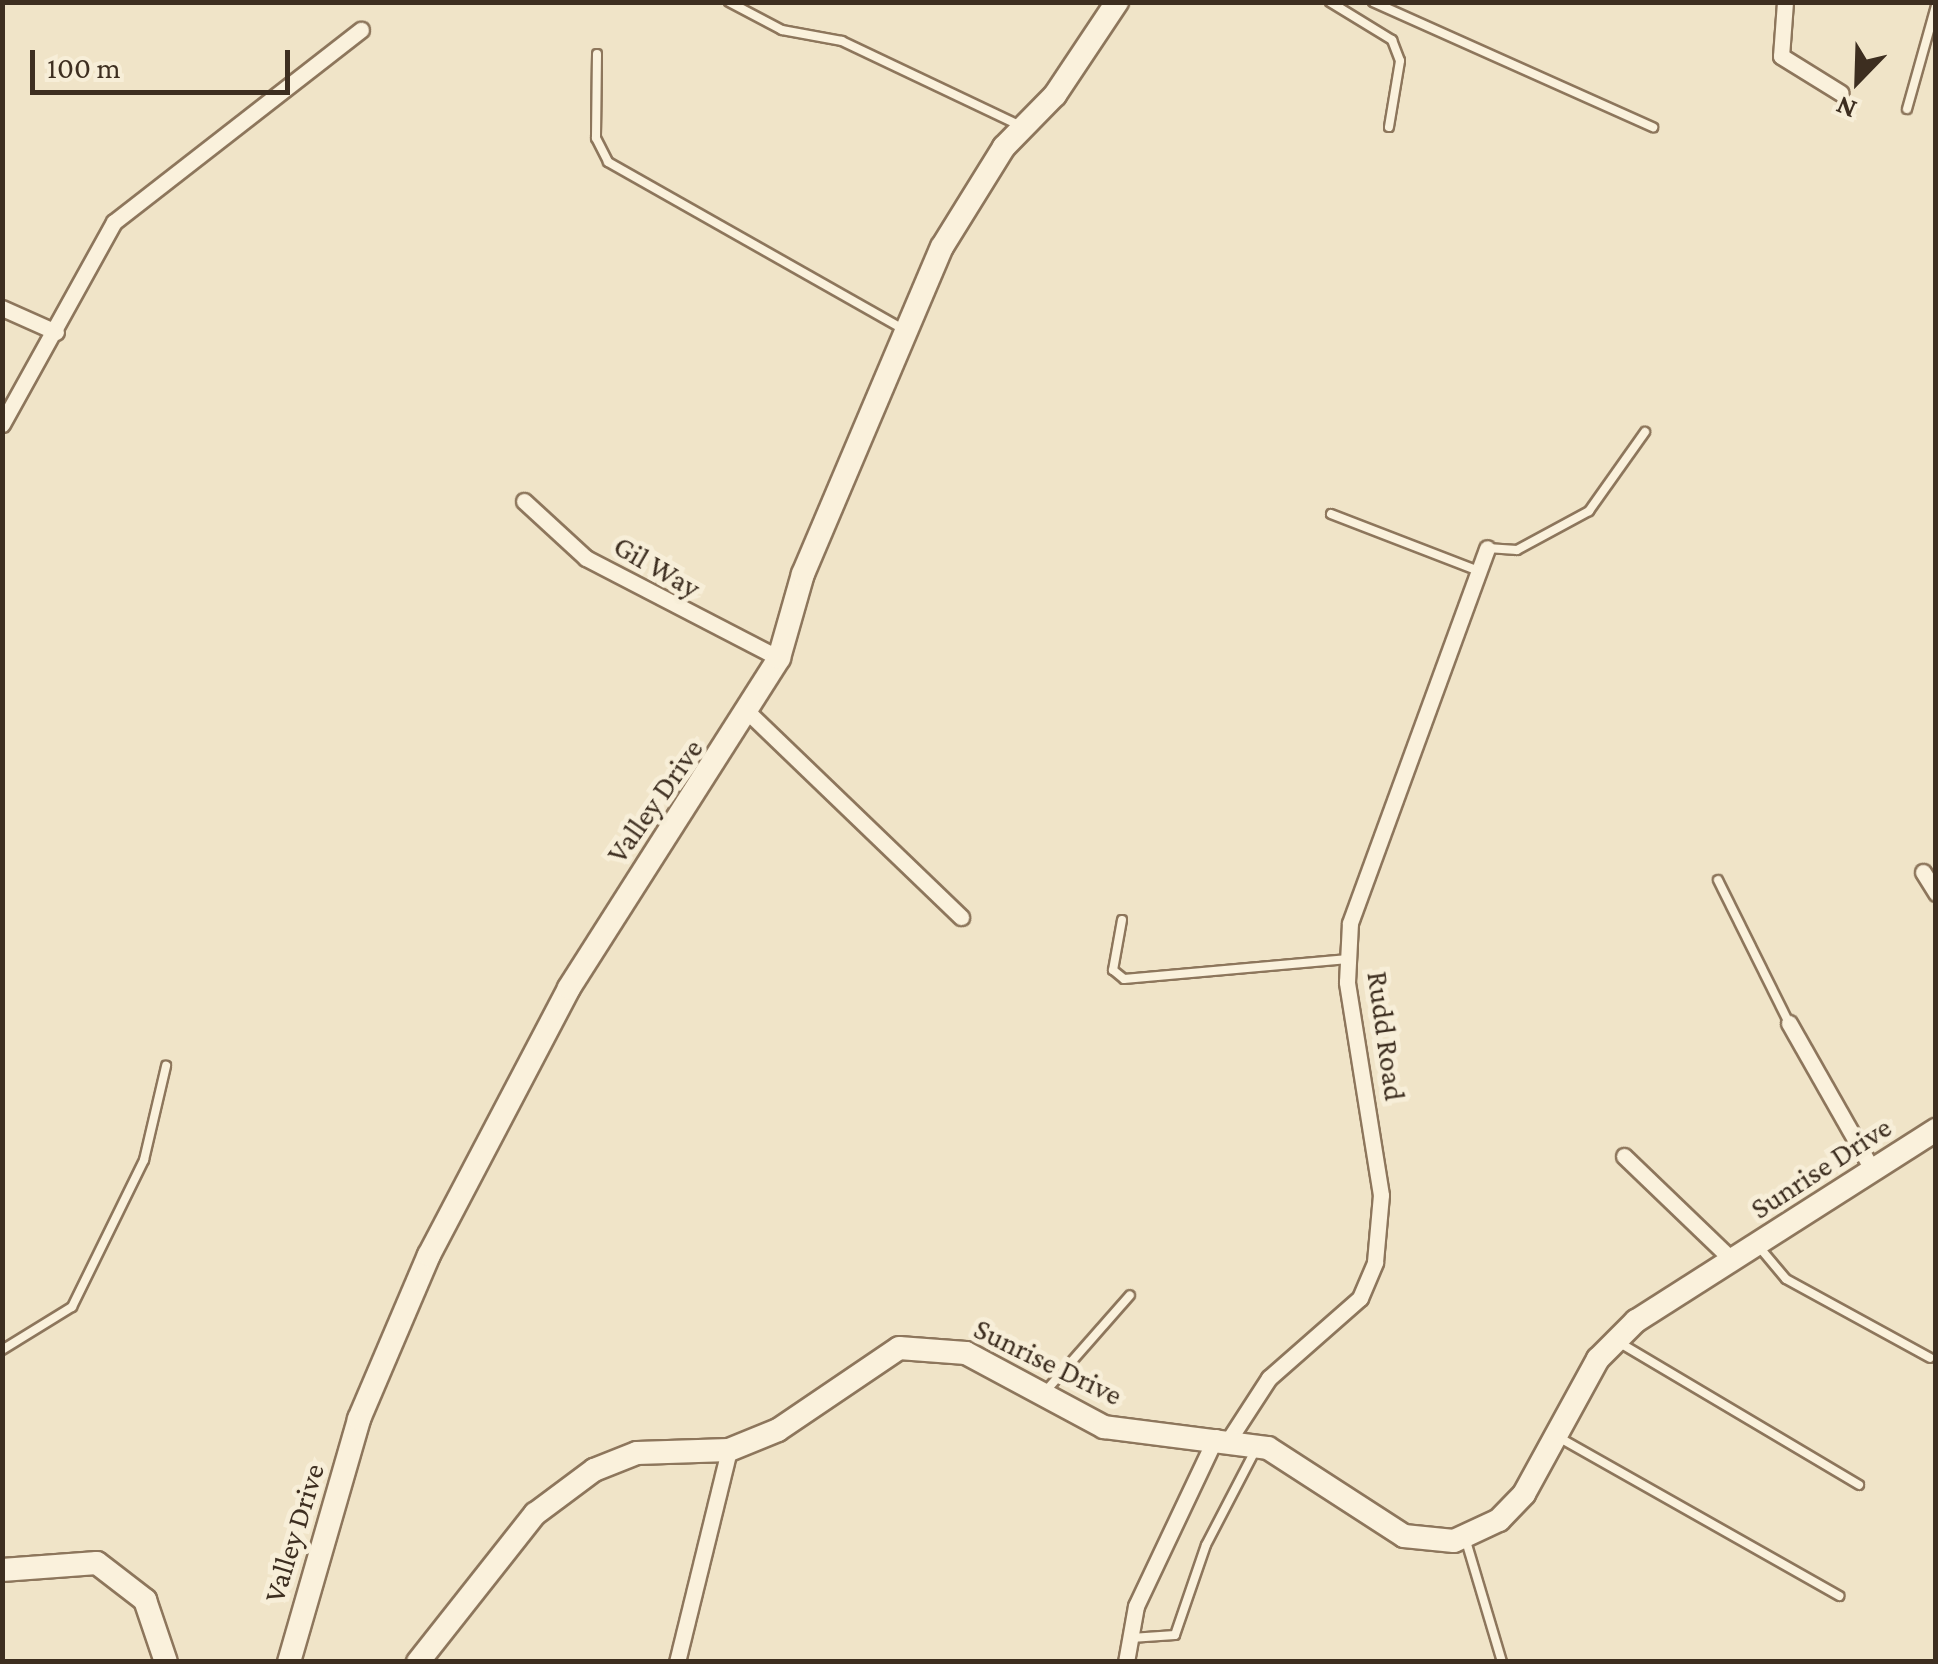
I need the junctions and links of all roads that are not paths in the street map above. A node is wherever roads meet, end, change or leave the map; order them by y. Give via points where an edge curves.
1 (728, 2) edge
2 (1117, 2) edge
3 (1330, 2) edge
4 (1372, 2) edge
5 (1784, 2) edge
6 (1936, 6) edge
7 (361, 30) dead end
8 (597, 54) dead end
9 (1841, 93) dead end
10 (1907, 109) dead end
11 (1023, 127) junction
12 (1388, 127) dead end
13 (1653, 127) dead end
14 (2, 308) edge
15 (56, 332) junction
16 (911, 334) junction
17 (2, 424) edge
18 (1644, 432) dead end
19 (524, 502) dead end
20 (1332, 514) dead end
21 (1486, 548) joint
22 (1479, 571) junction
23 (779, 658) junction
24 (750, 714) junction
25 (1923, 872) dead end
26 (1718, 880) dead end
27 (1936, 893) edge
28 (961, 918) dead end
29 (1122, 920) dead end
30 (1348, 959) junction
31 (1788, 1023) joint
32 (166, 1066) dead end
33 (1936, 1130) edge
34 (1624, 1156) dead end
35 (1872, 1172) junction
36 (1756, 1245) junction
37 (1732, 1260) junction
38 (1130, 1295) dead end
39 (1617, 1340) junction
40 (2, 1350) edge
41 (1930, 1358) dead end
42 (1042, 1396) junction
43 (1556, 1436) junction
44 (1223, 1437) junction
45 (1259, 1446) junction
46 (729, 1450) junction
47 (1858, 1485) dead end
48 (1465, 1537) junction
49 (2, 1570) edge
50 (1838, 1596) dead end
51 (1131, 1638) junction
52 (166, 1662) edge
53 (289, 1662) edge
54 (418, 1662) edge
55 (677, 1662) edge
56 (1126, 1662) edge
57 (1502, 1662) edge

1 - 11 lane via 782,30 842,40
2 - 11 street, Valley Drive
3 - 12 lane via 1392,40 1400,62
4 - 13 lane
5 - 9 street via 1781,56
6 - 10 lane
7 - 15 street via 114,222
8 - 16 lane via 596,138 608,162
11 - 16 street, Valley Drive via 942,247
14 - 15 street
15 - 17 street
16 - 23 street, Valley Drive via 838,486
18 - 21 lane via 1589,511 1518,550
19 - 23 street, Gil Way via 586,558
20 - 22 lane
21 - 22 street, Rudd Road
22 - 30 street, Rudd Road via 1420,748 1361,876
23 - 24 street, Valley Drive
24 - 28 street
24 - 53 street, Valley Drive via 569,988 429,1255 359,1419
25 - 27 street
26 - 31 lane
29 - 30 lane via 1112,970 1124,980
30 - 44 street, Rudd Road via 1381,1195 1375,1262 1360,1298 1270,1378
31 - 35 street
32 - 40 lane via 144,1160 72,1307
33 - 35 street, Sunrise Drive
34 - 37 street
35 - 36 street, Sunrise Drive
36 - 37 street, Sunrise Drive
36 - 41 lane via 1786,1279
37 - 39 street, Sunrise Drive
38 - 42 lane
39 - 43 street, Sunrise Drive
39 - 47 lane
42 - 44 street, Sunrise Drive via 1120,1431
42 - 46 street, Sunrise Drive via 966,1353 899,1348 778,1430
43 - 48 street, Sunrise Drive via 1524,1494
43 - 50 lane
44 - 45 street, Sunrise Drive
44 - 51 street, Rudd Road via 1136,1606
45 - 48 street, Sunrise Drive via 1404,1536
45 - 51 lane via 1206,1545 1175,1635
46 - 54 street, Sunrise Drive via 637,1453 594,1470 535,1514
46 - 55 street
48 - 57 lane
49 - 52 street via 97,1563 146,1600
51 - 56 street, Rudd Road

